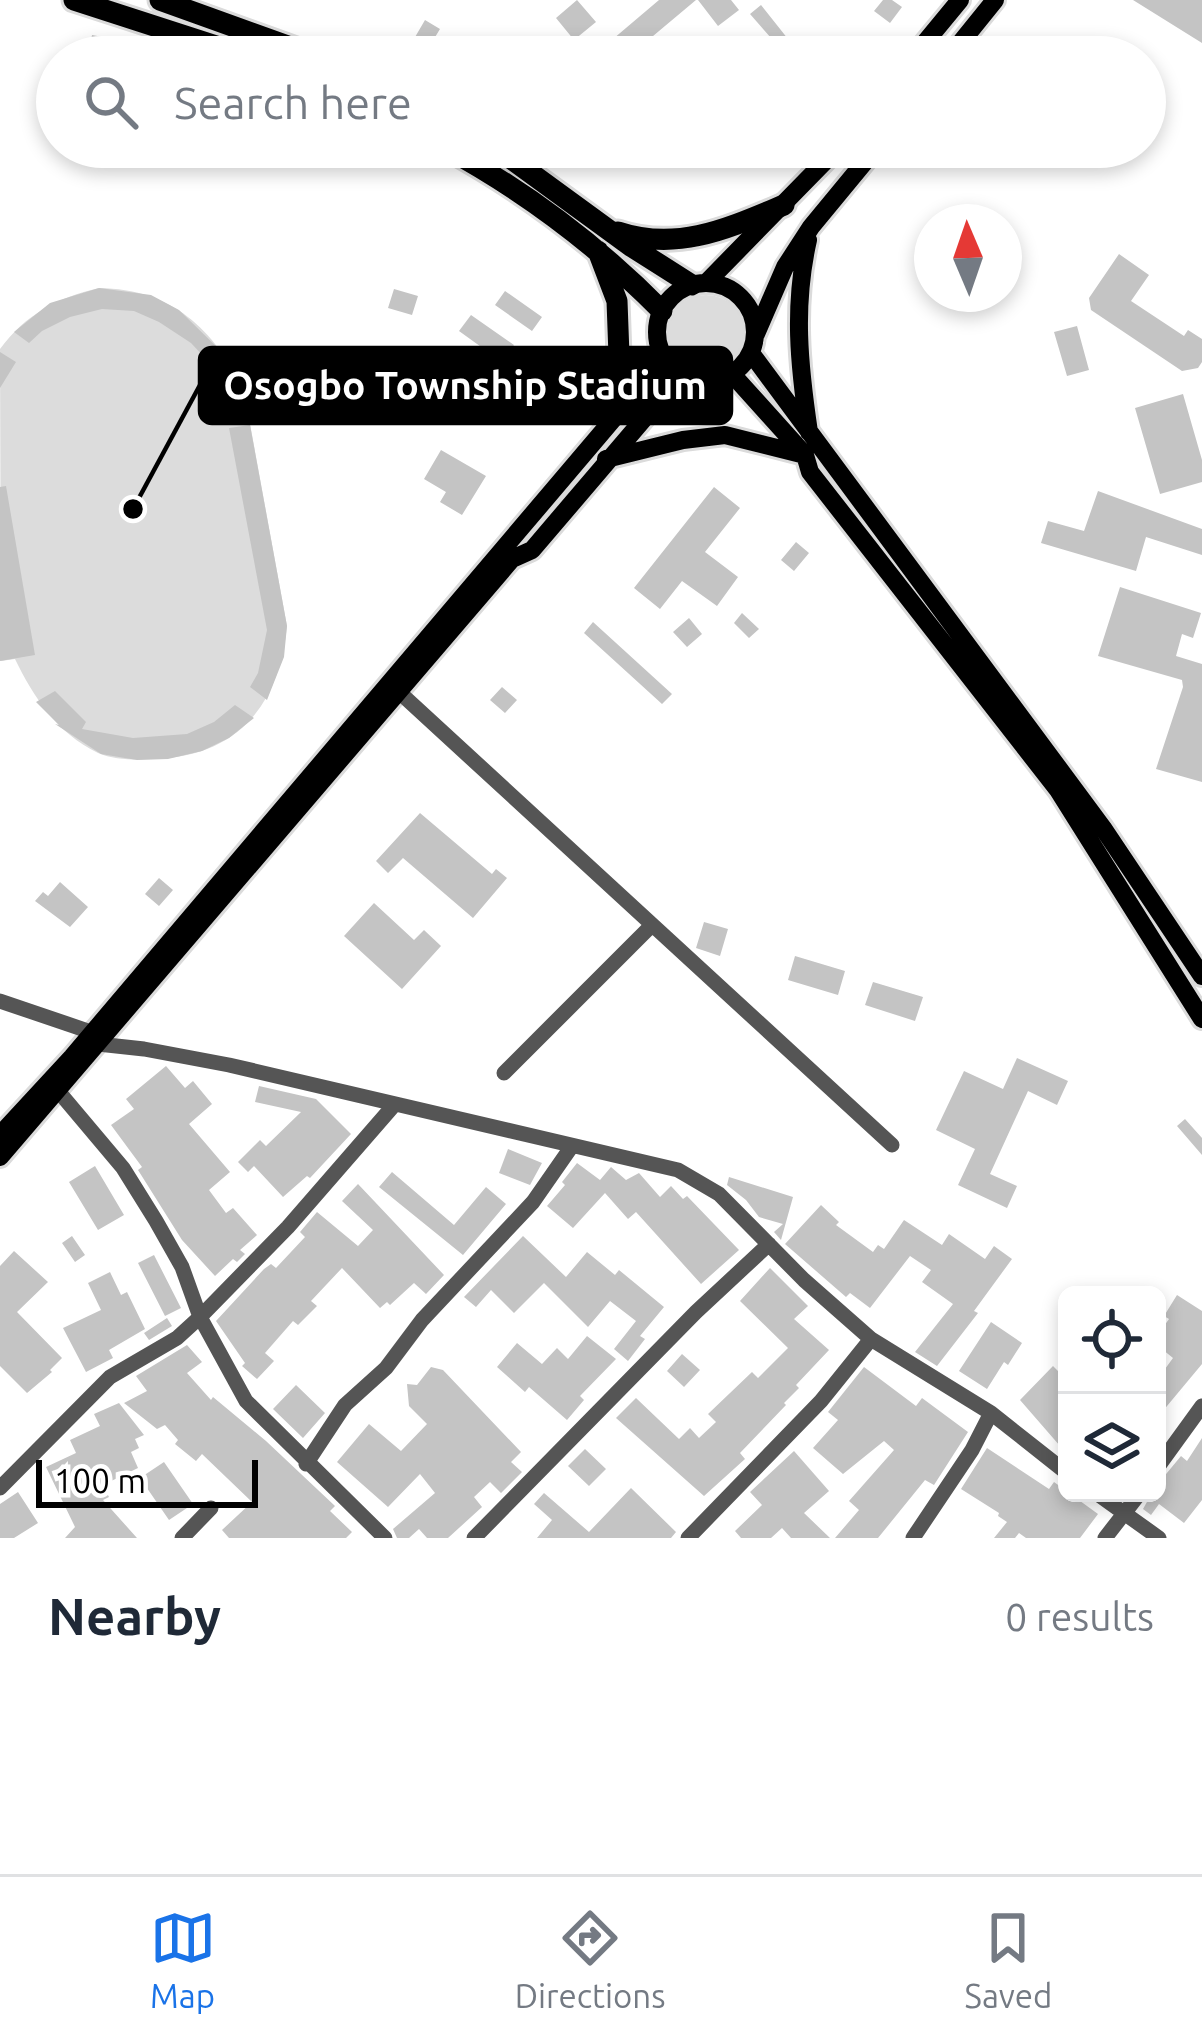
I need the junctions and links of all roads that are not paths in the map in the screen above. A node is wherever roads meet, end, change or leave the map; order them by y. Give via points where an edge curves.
1 (74, 0) edge
2 (160, 0) edge
3 (960, 0) edge
4 (994, 0) edge
5 (184, 4) edge
6 (185, 36) edge
7 (265, 36) edge
8 (930, 36) edge
9 (966, 36) edge
10 (478, 168) edge
11 (524, 168) edge
12 (819, 168) edge
13 (860, 168) edge
14 (784, 205) junction
15 (811, 227) junction
16 (608, 228) junction
17 (598, 250) junction
18 (699, 284) junction
19 (662, 311) junction
20 (754, 343) junction
21 (663, 355) junction
22 (732, 374) junction
23 (694, 380) junction
24 (621, 410) junction
25 (808, 446) junction
26 (606, 459) junction
27 (398, 691) junction
28 (651, 926) junction
29 (1202, 976) edge
30 (0, 1001) edge
31 (1202, 1019) edge
32 (95, 1038) junction
33 (504, 1073) dead end
34 (59, 1093) junction
35 (395, 1104) junction
36 (0, 1135) edge
37 (892, 1145) dead end
38 (572, 1146) junction
39 (0, 1157) edge
40 (769, 1244) junction
41 (200, 1317) junction
42 (871, 1340) junction
43 (1202, 1406) edge
44 (991, 1413) junction
45 (1166, 1456) edge
46 (306, 1464) junction
47 (1058, 1466) edge
48 (0, 1488) edge
49 (1109, 1502) edge
50 (1134, 1502) edge
51 (212, 1508) dead end
52 (1126, 1514) junction
53 (182, 1538) edge
54 (385, 1538) edge
55 (474, 1538) edge
56 (688, 1538) edge
57 (913, 1538) edge
58 (1105, 1538) edge
59 (1159, 1538) edge

1 - 6 highway
2 - 5 highway
3 - 8 main road
4 - 9 main road
5 - 7 highway
10 - 17 highway
11 - 16 highway
12 - 14 main road
13 - 15 main road
14 - 16 highway via 697,237 662,241
14 - 18 main road
15 - 20 main road via 784,267
15 - 25 main road via 796,314
16 - 18 highway
17 - 19 highway
17 - 24 highway via 617,301
18 - 19 main road via 680,290
18 - 20 main road via 736,292 747,304
19 - 21 main road
20 - 22 main road
20 - 25 main road
21 - 23 main road
21 - 24 main road
22 - 23 main road
22 - 25 main road
23 - 26 main road via 654,407
24 - 32 main road
25 - 26 main road via 725,435
25 - 29 main road via 1103,828
25 - 31 main road via 810,472 1058,790
26 - 27 main road
27 - 28 street
27 - 32 main road
28 - 33 street
28 - 37 street
30 - 32 street
32 - 34 main road
32 - 35 street
32 - 36 main road
34 - 39 main road
34 - 41 street via 156,1220
35 - 38 street
35 - 41 street
38 - 40 street via 696,1179
38 - 46 street via 533,1202 345,1405
40 - 42 street
40 - 55 street
41 - 46 street via 246,1400
41 - 48 street via 110,1377
42 - 44 street
42 - 56 street
43 - 45 street
44 - 47 street
44 - 57 street
46 - 54 street
49 - 52 street
50 - 52 street
51 - 53 street
52 - 58 street
52 - 59 street

